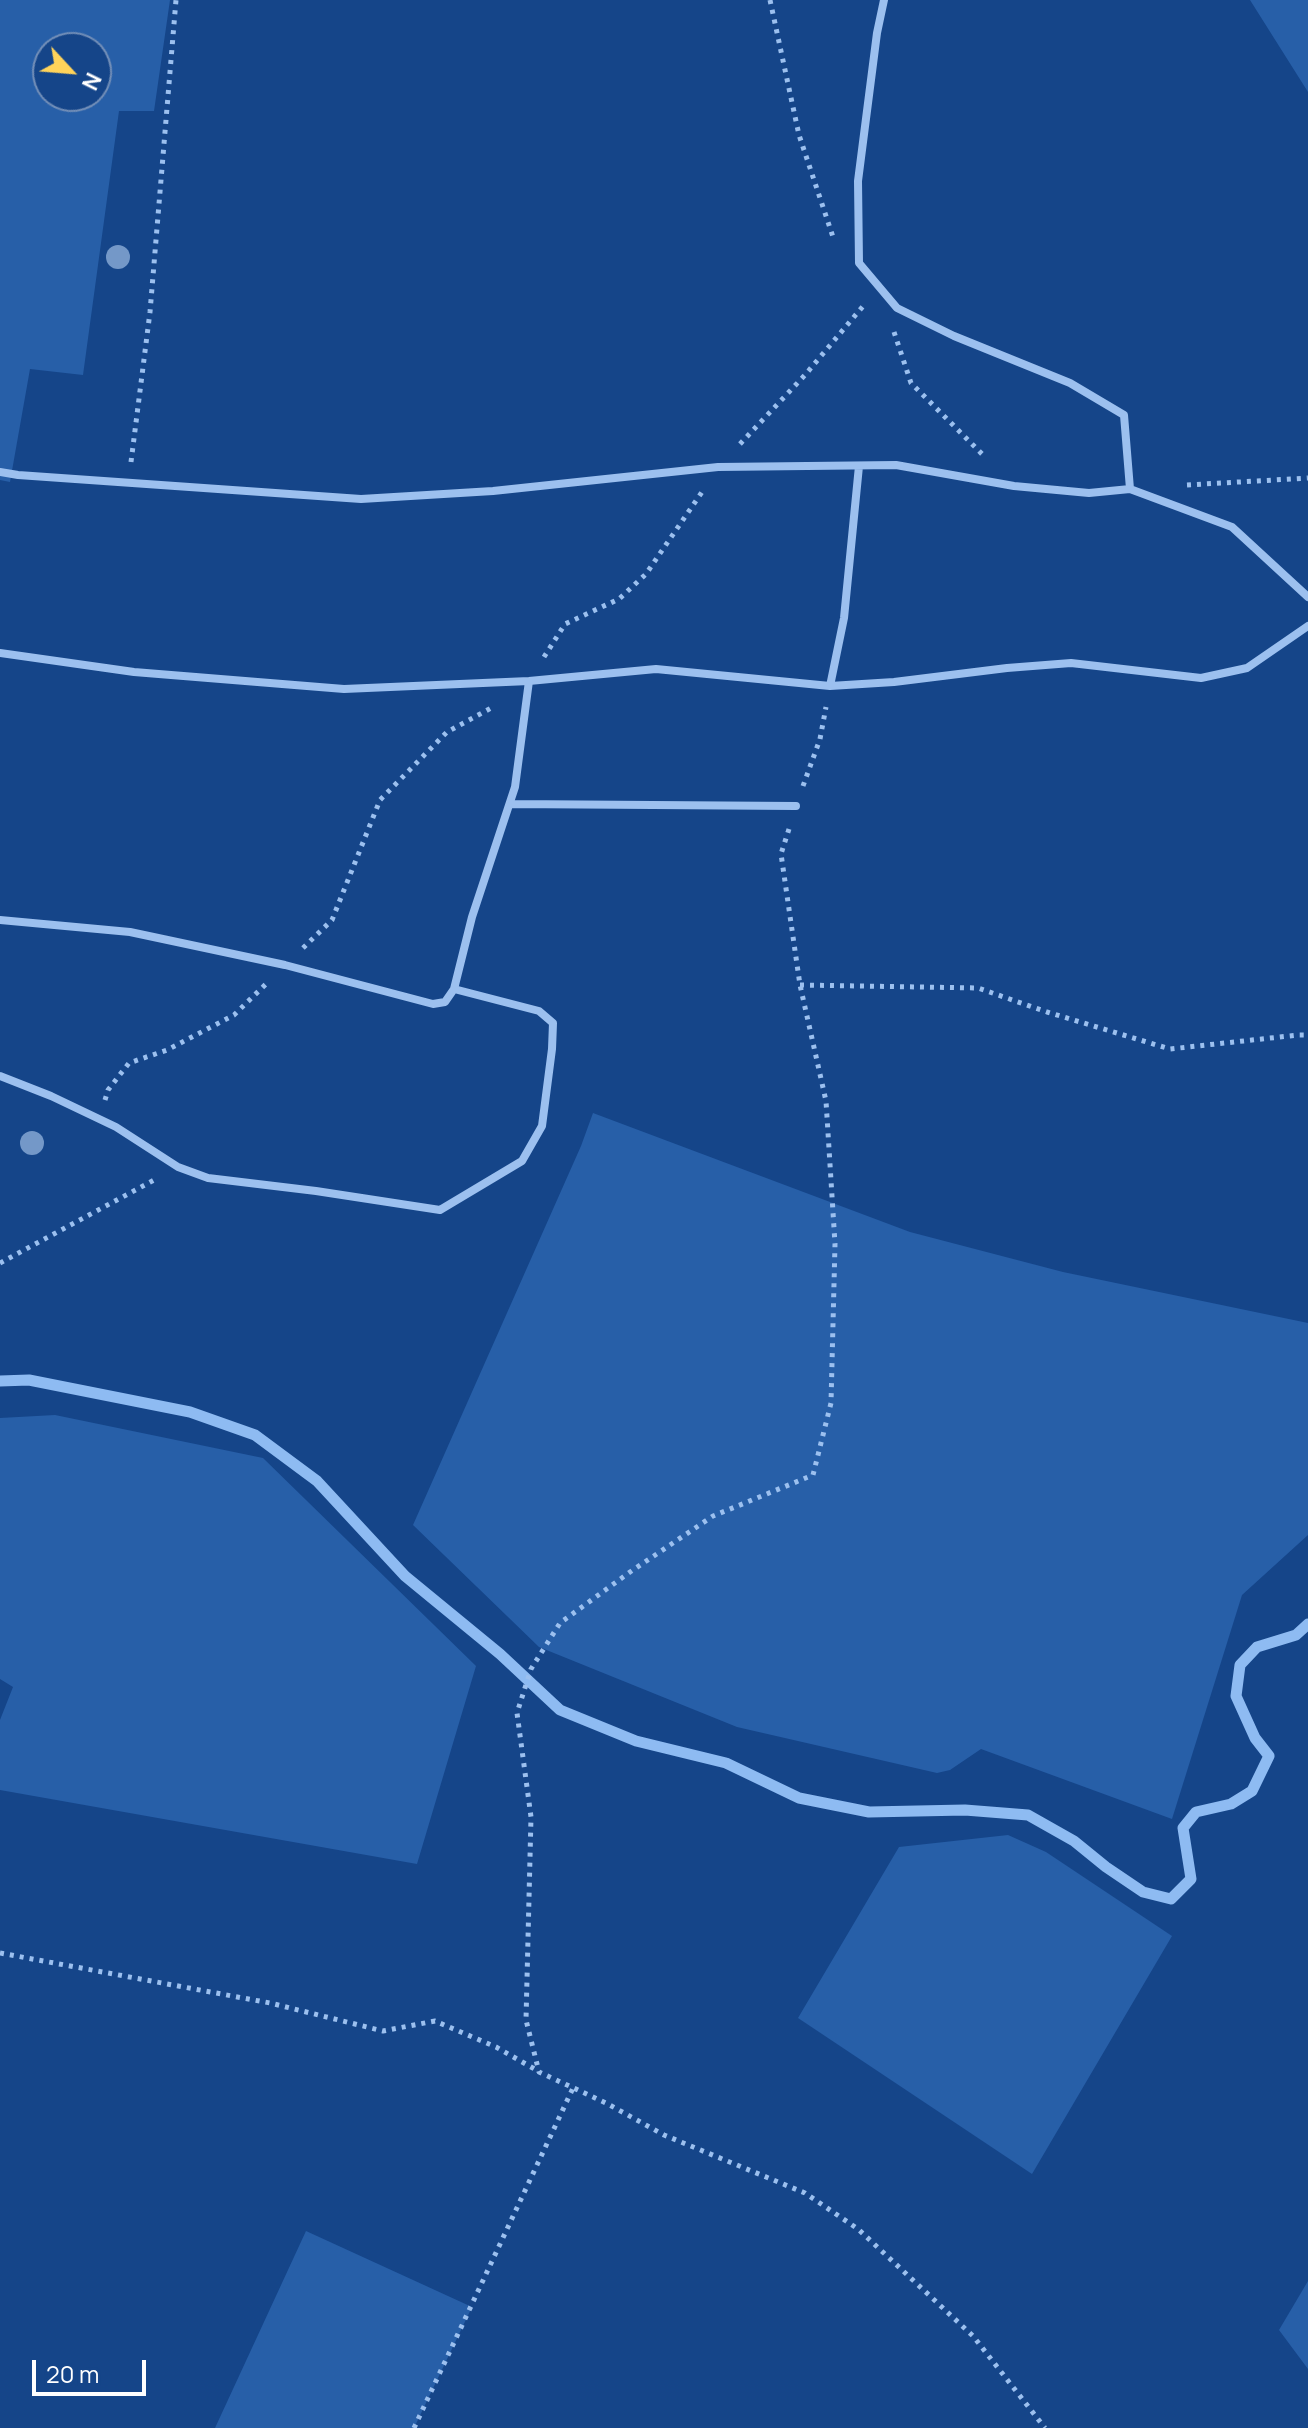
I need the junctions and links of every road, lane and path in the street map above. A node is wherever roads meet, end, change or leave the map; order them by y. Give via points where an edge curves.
1 (176, 0) edge
2 (884, 0) edge
3 (879, 287) junction
4 (859, 466) junction
5 (718, 467) junction
6 (0, 472) edge
7 (1308, 478) edge
8 (128, 483) junction
9 (1173, 486) dead end
10 (1130, 489) junction
11 (1308, 597) edge
12 (1308, 626) edge
13 (0, 653) edge
14 (529, 681) junction
15 (830, 686) junction
16 (510, 804) junction
17 (796, 806) junction
18 (0, 920) edge
19 (285, 965) junction
20 (800, 985) junction
21 (454, 989) junction
22 (1308, 1035) edge
23 (0, 1076) edge
24 (98, 1120) junction
25 (178, 1167) junction
26 (0, 1263) edge
27 (0, 1953) edge
28 (539, 2072) junction
29 (573, 2088) junction
30 (414, 2428) edge
31 (1045, 2428) edge

1 - 8 path via 150,312
2 - 3 street via 858,181 859,263
3 - 5 path
3 - 10 street via 897,308 1070,383 1124,415
4 - 5 street
4 - 10 street via 896,465 1089,493
4 - 15 street via 844,618
5 - 8 street via 361,499
5 - 14 path via 646,574 619,599 565,624
6 - 8 street
7 - 9 path
10 - 11 street via 1232,527
12 - 15 street via 1247,668 1201,678 1071,663
13 - 14 street via 134,672 344,689
14 - 15 street via 656,669
14 - 16 street
14 - 19 path via 523,690 447,732 380,800 332,920
15 - 17 path via 820,739
16 - 17 street
16 - 21 street
17 - 20 path via 781,854
18 - 19 street via 130,932
19 - 21 street via 433,1004 445,1002
19 - 24 path via 234,1015 129,1063 108,1090
20 - 22 path via 978,988 1170,1049
20 - 28 path via 826,1101 835,1244 831,1403 813,1475 713,1516 642,1564 560,1623 531,1669 517,1713 531,1817 526,2020
21 - 25 street via 539,1011 553,1023 542,1126 522,1161 440,1210 208,1178
23 - 24 street
24 - 25 street
25 - 26 path
27 - 28 path via 270,2003 383,2031 435,2021
28 - 29 path
29 - 30 path
29 - 31 path via 664,2135 805,2193 858,2229 973,2336

